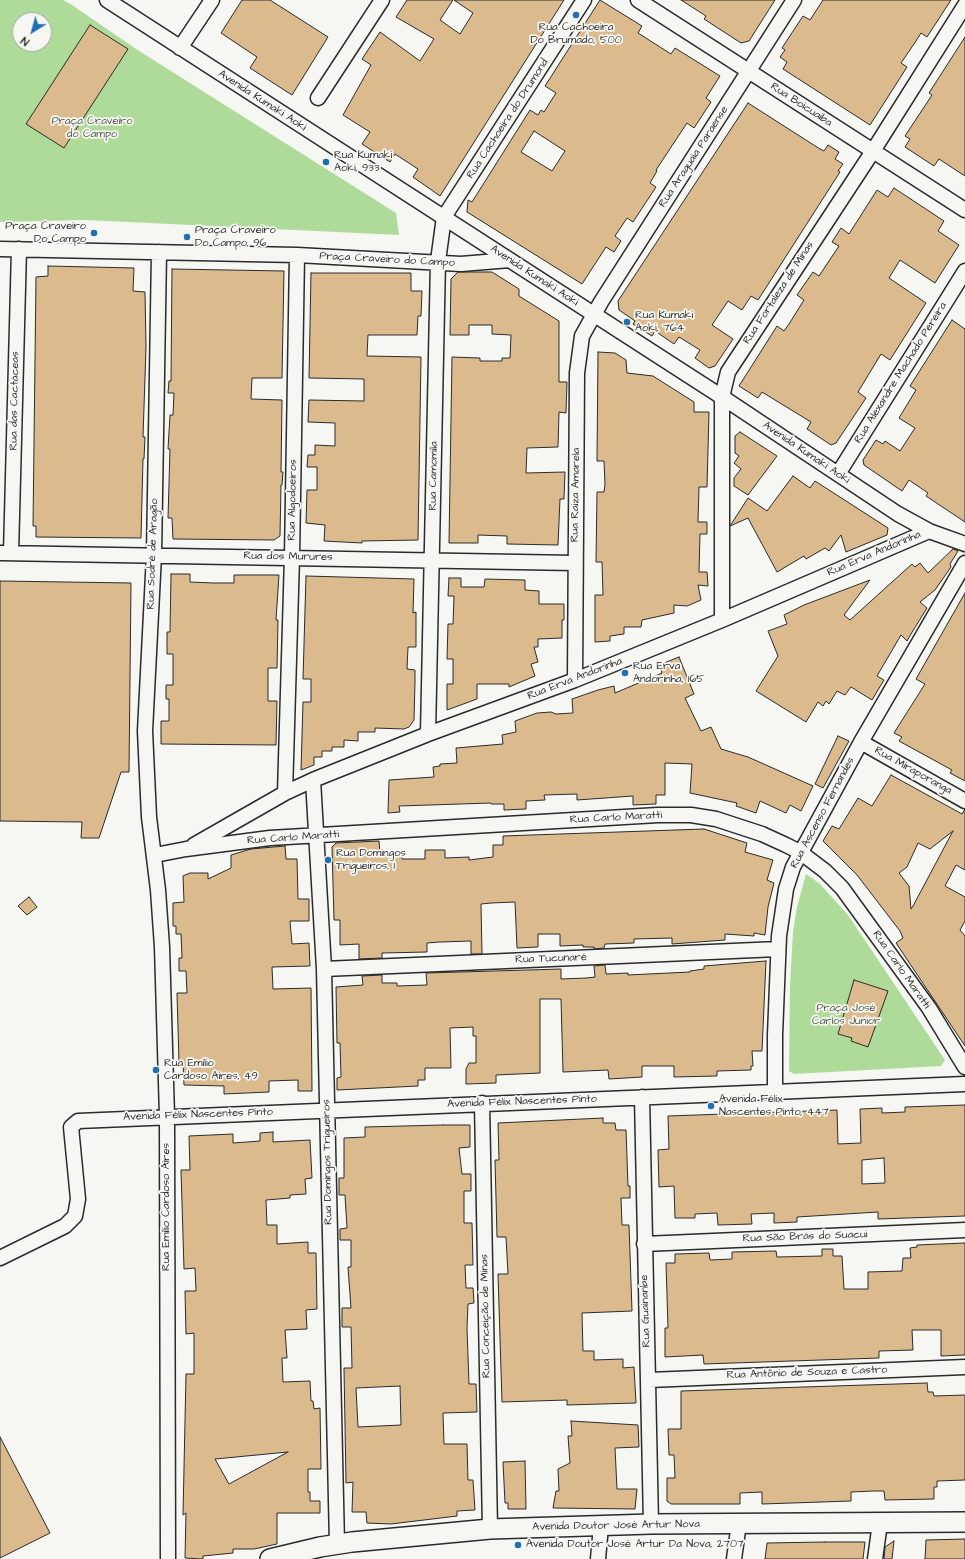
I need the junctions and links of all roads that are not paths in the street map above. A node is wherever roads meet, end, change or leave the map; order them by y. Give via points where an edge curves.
1 (107, 0) edge
2 (212, 0) edge
3 (382, 0) edge
4 (584, 0) edge
5 (638, 0) edge
6 (794, 0) edge
7 (965, 5) edge
8 (180, 48) junction
9 (749, 71) junction
10 (318, 98) dead end
11 (873, 151) junction
12 (965, 210) edge
13 (444, 218) junction
14 (0, 249) edge
15 (20, 249) junction
16 (159, 252) junction
17 (297, 255) junction
18 (510, 260) junction
19 (438, 261) junction
20 (965, 271) edge
21 (594, 314) junction
22 (722, 397) junction
23 (838, 474) junction
24 (929, 531) junction
25 (965, 544) edge
26 (6, 553) edge
27 (154, 555) junction
28 (292, 557) junction
29 (433, 560) junction
30 (575, 563) junction
31 (965, 563) edge
32 (722, 620) junction
33 (575, 680) junction
34 (428, 734) junction
35 (861, 742) junction
36 (313, 780) junction
37 (285, 792) junction
38 (965, 801) edge
39 (316, 836) junction
40 (186, 849) junction
41 (800, 852) junction
42 (155, 855) junction
43 (778, 949) junction
44 (324, 969) junction
45 (965, 1067) edge
46 (965, 1084) edge
47 (775, 1091) junction
48 (642, 1097) junction
49 (482, 1103) junction
50 (327, 1109) junction
51 (167, 1116) junction
52 (965, 1230) edge
53 (644, 1244) junction
54 (0, 1258) edge
55 (965, 1367) edge
56 (648, 1380) junction
57 (965, 1522) edge
58 (739, 1523) junction
59 (880, 1523) junction
60 (651, 1524) junction
61 (601, 1526) junction
62 (490, 1529) junction
63 (337, 1544) junction
64 (168, 1559) edge
65 (270, 1559) edge
66 (598, 1559) edge
67 (734, 1559) edge
68 (875, 1559) edge

1 - 8 street, Avenida Kumaki Aoki
2 - 8 street
3 - 10 street
4 - 13 street, Rua Cachoeira do Drumond
5 - 9 street, Rua Boicuaiba
6 - 9 street, Rua Araguaia Paraense
7 - 11 street, Rua Fortaleza de Minas
8 - 13 street, Avenida Kumaki Aoki
9 - 11 street, Rua Boicuaiba
9 - 21 street, Rua Araguaia Paraense
11 - 12 street, Rua Boicuaiba
11 - 22 street, Rua Fortaleza de Minas via 728,372
13 - 18 street, Avenida Kumaki Aoki
13 - 19 street, Rua Camomila
14 - 15 street, Praça Craveiro do Campo
15 - 16 street, Praça Craveiro do Campo
15 - 26 street, Rua das Cactáceas
16 - 17 street, Praça Craveiro do Campo
16 - 27 street, Rua Sodré de Aragão
17 - 19 street, Praça Craveiro do Campo
17 - 28 street, Rua Algodoeiros
18 - 19 street, Praça Craveiro do Campo via 461,264
18 - 21 street, Avenida Kumaki Aoki
19 - 29 street, Rua Camomila
20 - 23 street, Rua Alexandre Machado Pereira
21 - 22 street, Avenida Kumaki Aoki
21 - 30 street, Rua Raiza Amarela via 582,336 578,353
22 - 23 street, Avenida Kumaki Aoki
22 - 32 street, Rua Fortaleza de Minas
23 - 24 street, Avenida Kumaki Aoki via 898,514
24 - 25 street, Avenida Kumaki Aoki
24 - 32 street, Rua Erva Andorinha
26 - 27 street, Rua dos Murures
27 - 28 street, Rua dos Murures
27 - 42 street, Rua Sodré de Aragão via 145,731 147,790
28 - 29 street, Rua dos Murures
28 - 37 street, Rua Algodoeiros
29 - 30 street, Rua dos Murures
29 - 34 street, Rua Camomila
30 - 33 street, Rua Raiza Amarela
31 - 35 street, Rua Ascenso Fernandes
32 - 33 street, Rua Erva Andorinha
33 - 34 street, Rua Erva Andorinha
34 - 36 street, Rua Erva Andorinha
35 - 38 street, Rua Miraporanga
35 - 41 street, Rua Ascenso Fernandes
36 - 37 street, Rua Erva Andorinha
36 - 39 street, Rua Domingos Trigueiros
37 - 40 street
39 - 40 street, Rua Carlo Maratti via 270,838
39 - 41 street, Rua Carlo Maratti via 692,815 716,819 762,834
39 - 44 street, Rua Domingos Trigueiros
40 - 42 street, Rua Carlo Maratti
41 - 43 street, Rua Ascenso Fernandes via 786,889
41 - 45 street, Rua Carlo Maratti via 842,888 929,1008
42 - 51 street, Rua Emílio Cardoso Aires via 162,947
43 - 44 street, Rua Tucunaré
43 - 47 street, Rua Ascenso Fernandes via 774,1035
44 - 50 street, Rua Domingos Trigueiros
46 - 47 street, Avenida Félix Nascentes Pinto
47 - 48 street, Avenida Félix Nascentes Pinto
48 - 49 street, Avenida Félix Nascentes Pinto
48 - 53 street, Rua Guainanbe
49 - 50 street, Avenida Félix Nascentes Pinto
49 - 62 street, Rua Conceição de Minas
50 - 51 street, Avenida Félix Nascentes Pinto
50 - 63 street, Rua Domingos Trigueiros
51 - 54 street, Avenida Félix Nascentes Pinto via 78,1121 71,1127 78,1199 75,1216 65,1226
51 - 64 street, Rua Emílio Cardoso Aires
52 - 53 street, Rua São Brás do Suacui
53 - 56 street, Rua Guainanbe
55 - 56 street, Rua Antônio de Souza e Castro
56 - 60 street, Rua Guainanbe
57 - 59 main road, Avenida Doutor José Artur Nova
58 - 59 main road, Avenida Doutor José Artur Nova
58 - 60 main road, Avenida Doutor José Artur Nova
58 - 67 street
59 - 68 street
60 - 61 main road, Avenida Doutor José Artur Nova
61 - 62 main road, Avenida Doutor José Artur Nova
61 - 66 street
62 - 63 main road, Avenida Doutor José Artur Nova
63 - 65 main road, Avenida Doutor José Artur Nova

